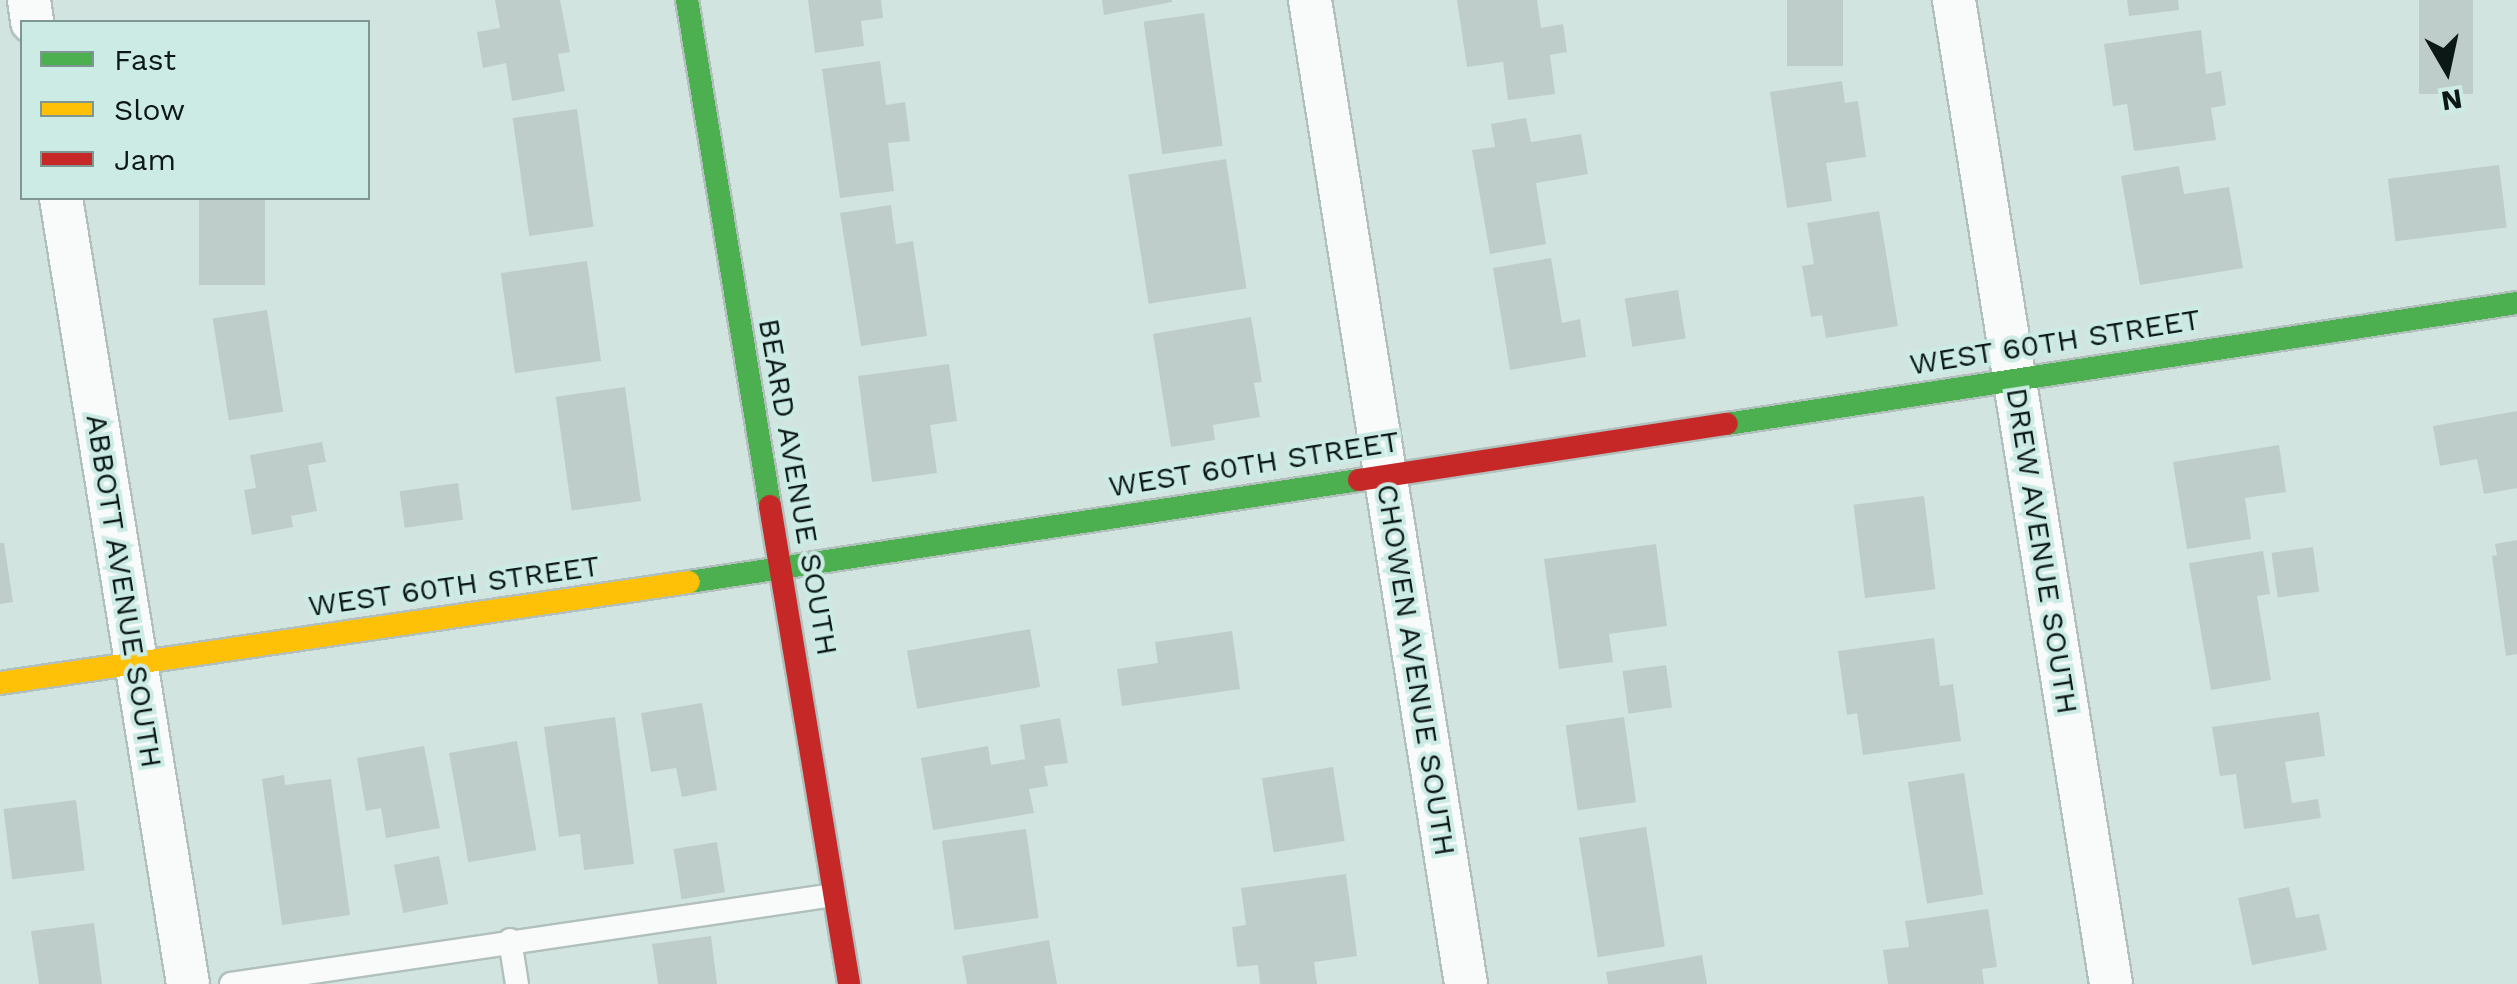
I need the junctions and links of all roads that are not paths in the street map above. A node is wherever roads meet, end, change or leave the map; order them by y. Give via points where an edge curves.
1 (687, 0) edge
2 (1310, 0) edge
3 (1954, 0) edge
4 (61, 200) edge
5 (2517, 303) edge
6 (2014, 379) junction
7 (1385, 474) junction
8 (778, 569) junction
9 (136, 662) junction
10 (0, 683) edge
11 (834, 895) junction
12 (510, 940) junction
13 (188, 984) edge
14 (231, 984) edge
15 (517, 984) edge
16 (848, 984) edge
17 (1466, 984) edge
18 (2111, 984) edge

1 - 8 street, BEARD AVENUE SOUTH
2 - 7 street, CHOWEN AVENUE SOUTH
3 - 6 street, DREW AVENUE SOUTH
4 - 9 street, ABBOTT AVENUE SOUTH
5 - 6 street, WEST 60TH STREET
6 - 7 street, WEST 60TH STREET
6 - 18 street, DREW AVENUE SOUTH
7 - 8 street, WEST 60TH STREET
7 - 17 street, CHOWEN AVENUE SOUTH
8 - 9 street, WEST 60TH STREET
8 - 11 street, BEARD AVENUE SOUTH via 792,620
9 - 10 street, WEST 60TH STREET
9 - 13 street, ABBOTT AVENUE SOUTH
11 - 12 lane
11 - 16 street, BEARD AVENUE SOUTH
12 - 14 lane
12 - 15 lane

